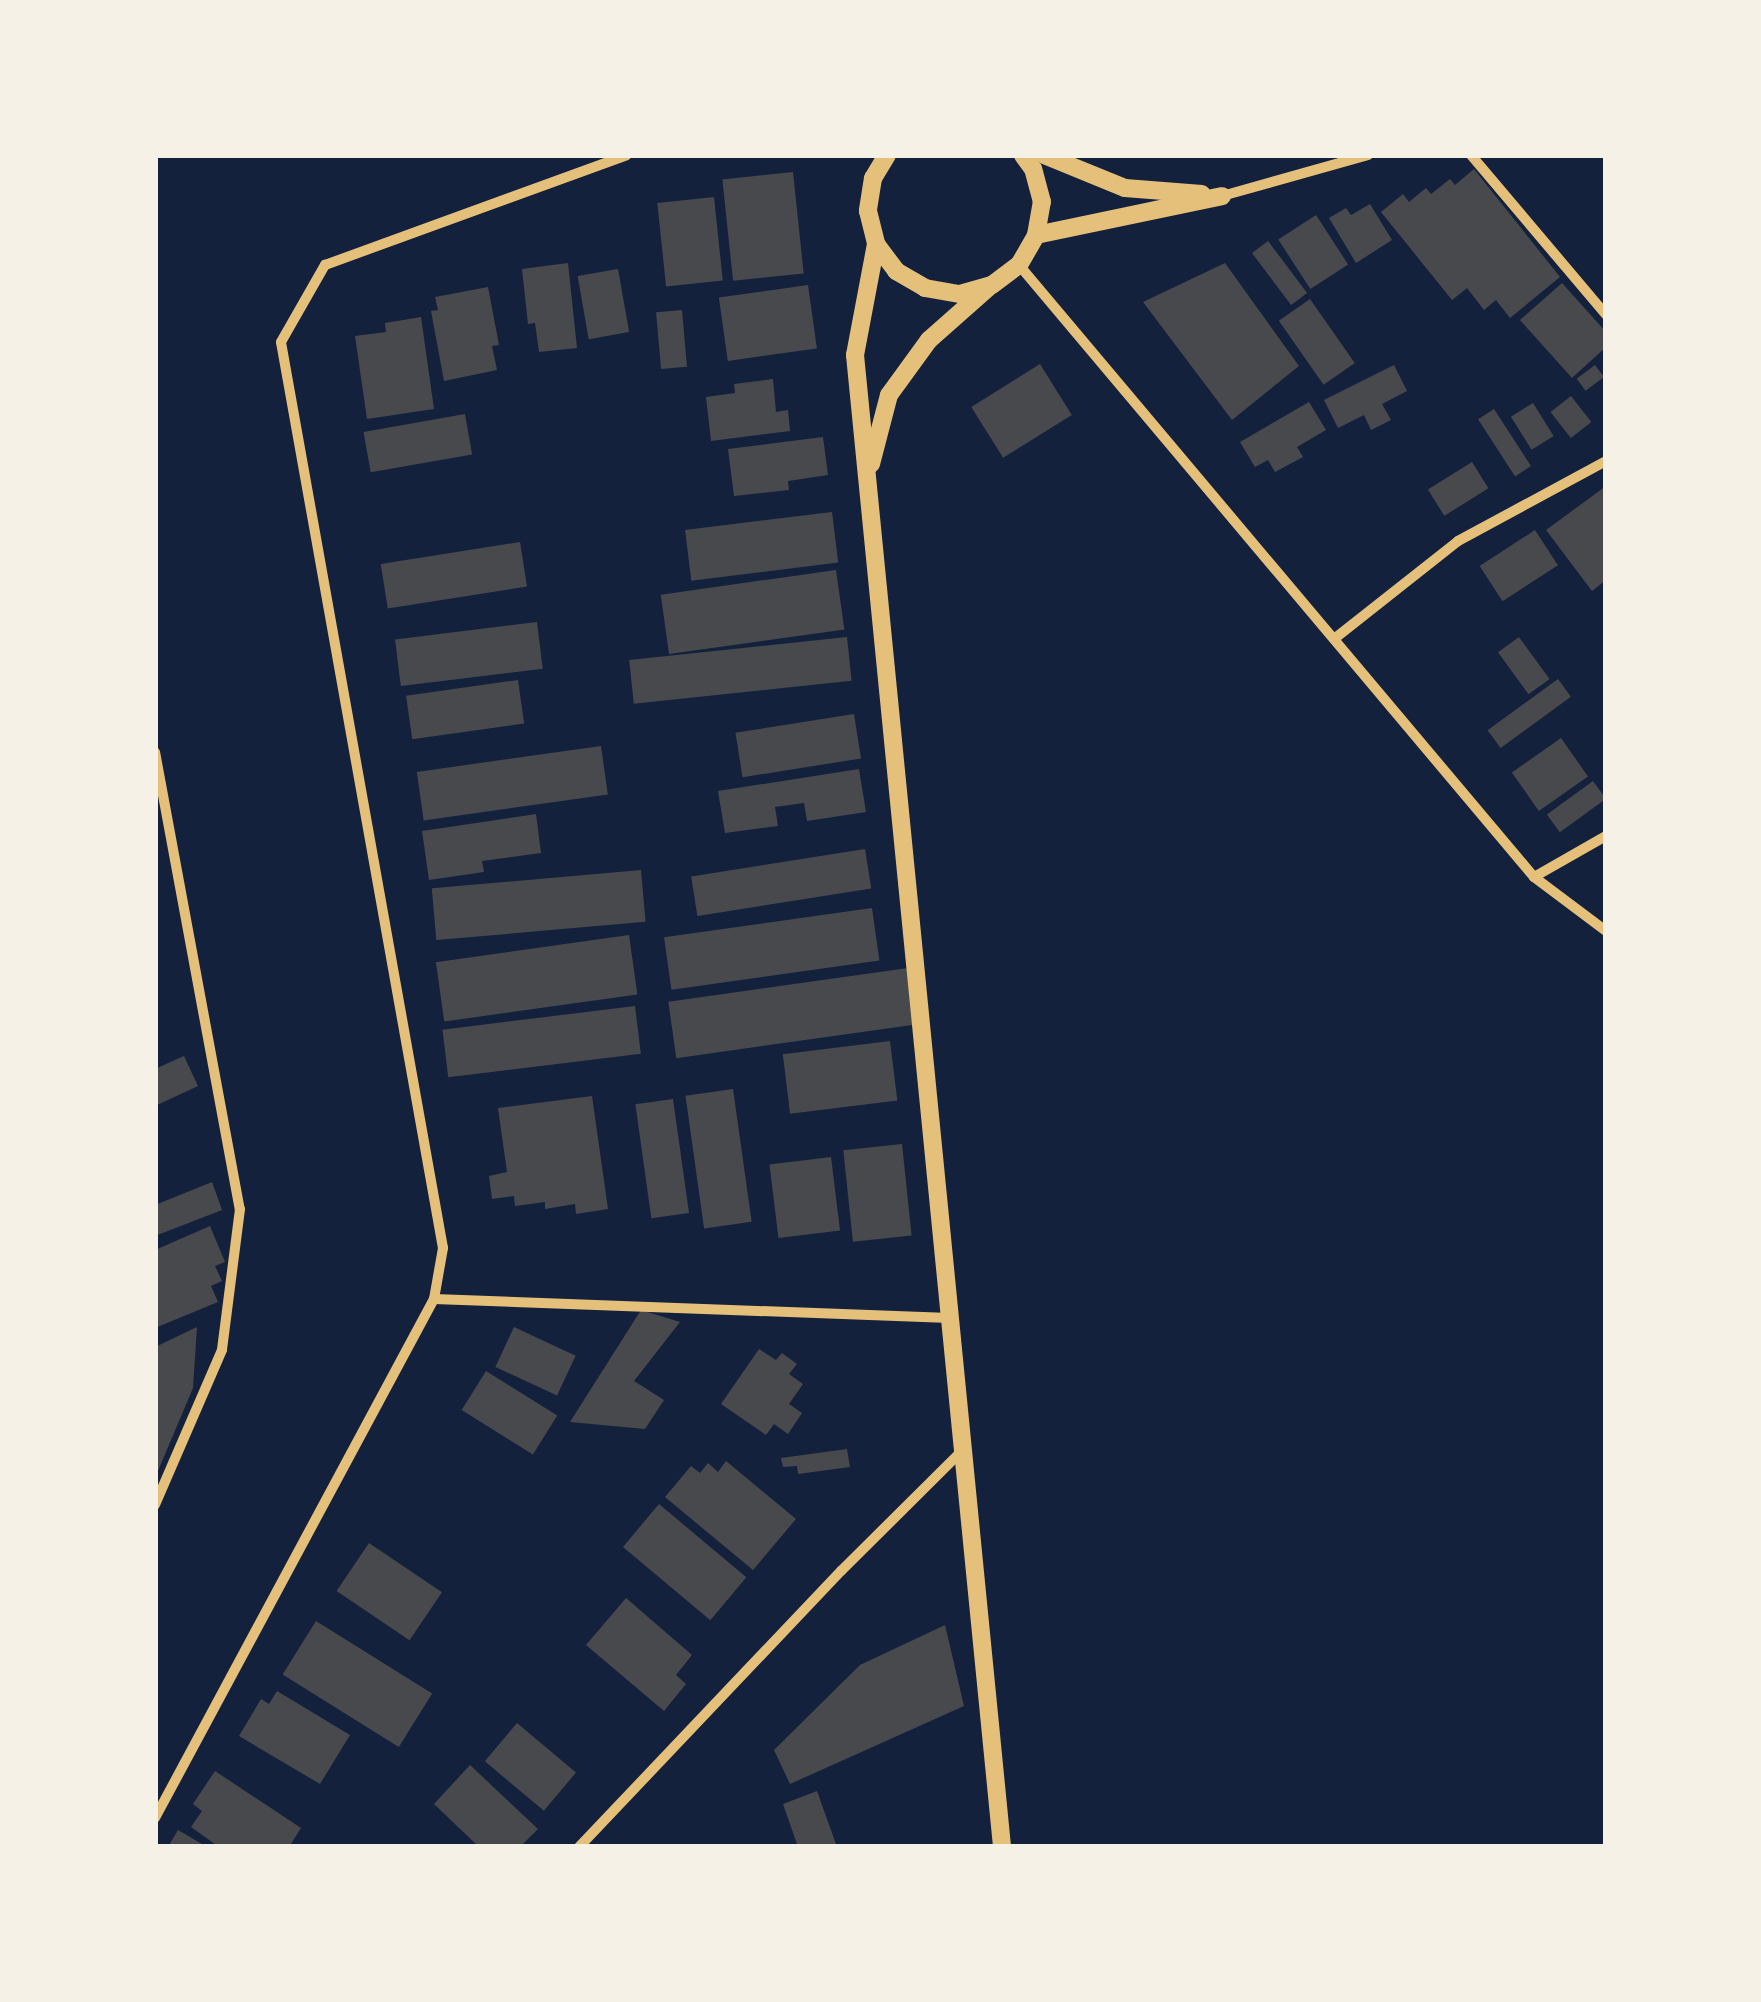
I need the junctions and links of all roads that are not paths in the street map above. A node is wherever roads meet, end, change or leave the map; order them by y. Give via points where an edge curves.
1 (627, 155) edge
2 (865, 155) edge
3 (887, 155) edge
4 (1023, 155) edge
5 (1044, 155) edge
6 (1368, 155) edge
7 (1471, 155) edge
8 (873, 178) junction
9 (1222, 196) junction
10 (1036, 235) junction
11 (876, 244) junction
12 (1019, 265) junction
13 (992, 285) junction
14 (1606, 315) edge
15 (1606, 461) edge
16 (867, 479) junction
17 (1334, 639) junction
18 (155, 752) edge
19 (1606, 836) edge
20 (1534, 878) junction
21 (1606, 931) edge
22 (434, 1298) junction
23 (950, 1318) junction
24 (963, 1450) junction
25 (155, 1505) edge
26 (155, 1818) edge
27 (579, 1847) edge
28 (1002, 1847) edge

1 - 22 street via 325,265 281,342 443,1248
2 - 8 street
3 - 8 street
4 - 10 street via 1042,202
5 - 9 street via 1126,188
6 - 9 street
7 - 14 street
8 - 11 street via 868,212
9 - 10 street
10 - 12 street
11 - 13 street via 896,272 925,288 960,294
11 - 16 street via 855,355
12 - 13 street
12 - 17 street
13 - 16 street via 929,340 889,395
15 - 17 street via 1458,542
16 - 23 street
17 - 20 street
18 - 25 street via 240,1209 222,1350
19 - 20 street
20 - 21 street
22 - 23 street
22 - 26 street
23 - 24 street
24 - 27 street
24 - 28 street

